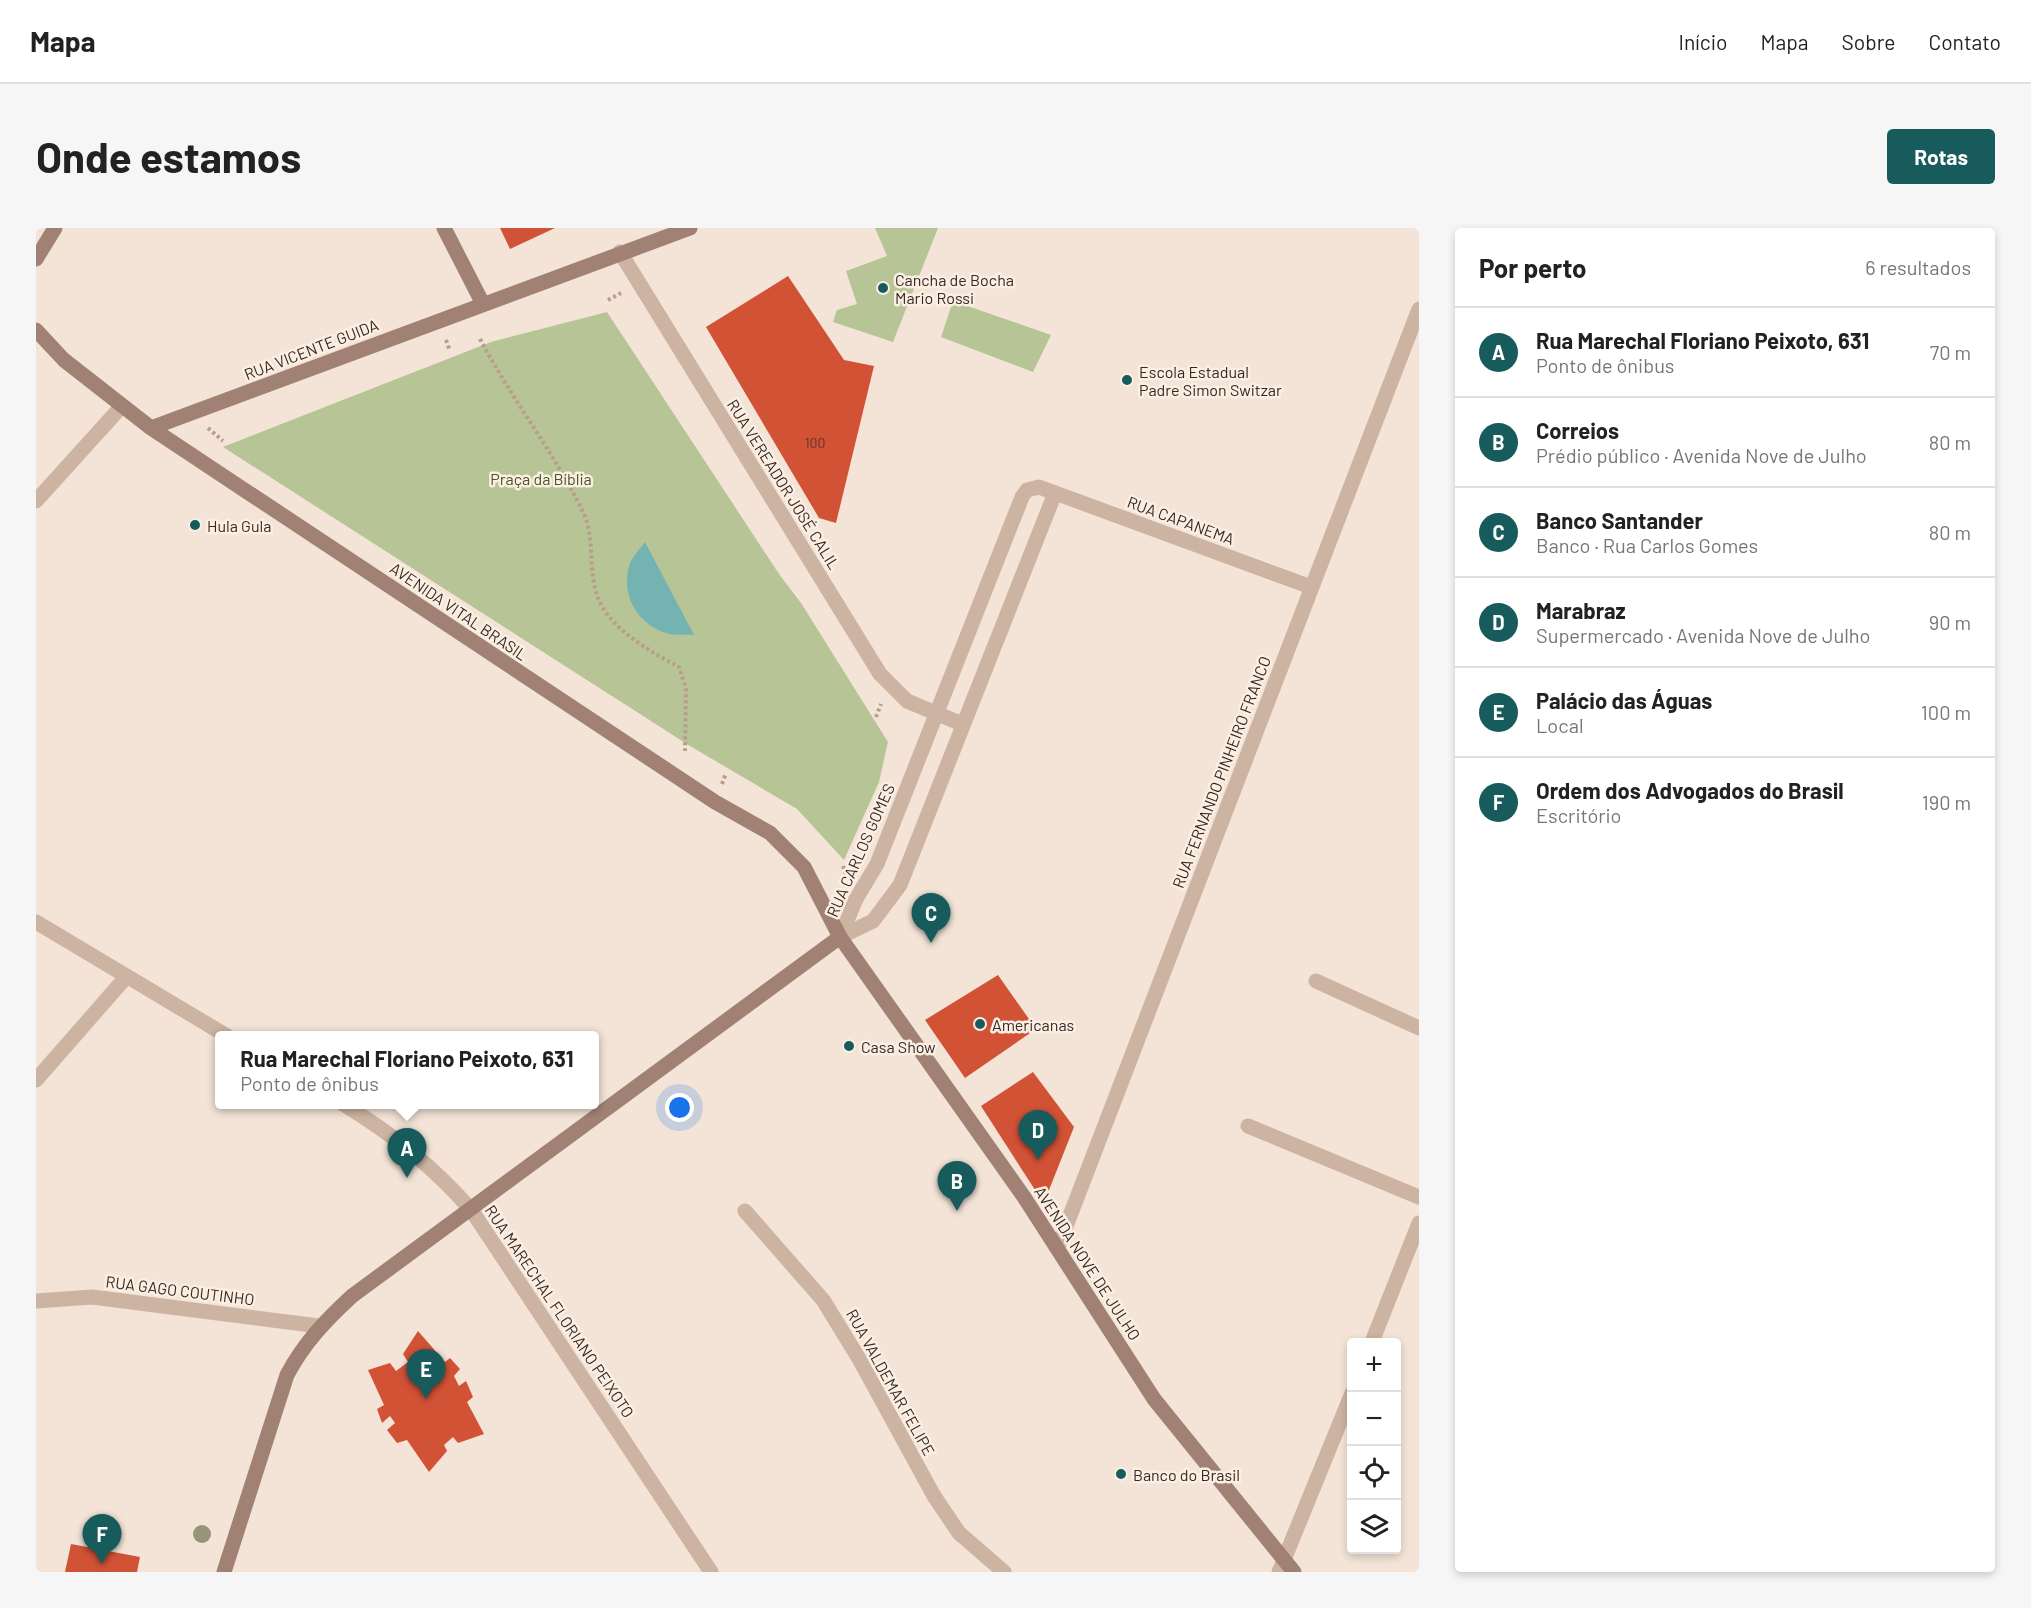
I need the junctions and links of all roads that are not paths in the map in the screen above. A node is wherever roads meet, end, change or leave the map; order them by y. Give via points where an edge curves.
1 (56, 228) edge
2 (444, 228) edge
3 (690, 228) edge
4 (620, 252) junction
5 (36, 259) edge
6 (483, 304) junction
7 (1419, 309) edge
8 (36, 330) edge
9 (121, 407) junction
10 (151, 428) junction
11 (1039, 487) joint
12 (1055, 493) junction
13 (36, 501) edge
14 (1311, 587) junction
15 (937, 716) junction
16 (962, 724) junction
17 (36, 922) edge
18 (840, 937) junction
19 (127, 976) junction
20 (1316, 981) dead end
21 (1419, 1028) edge
22 (220, 1031) edge
23 (36, 1080) edge
24 (350, 1109) edge
25 (1248, 1126) dead end
26 (1419, 1197) edge
27 (745, 1210) dead end
28 (472, 1211) junction
29 (1419, 1224) edge
30 (1058, 1247) junction
31 (36, 1301) edge
32 (319, 1326) junction
33 (1374, 1338) edge
34 (1347, 1406) edge
35 (1286, 1569) edge
36 (225, 1572) edge
37 (711, 1572) edge
38 (1004, 1572) edge

1 - 5 main road
2 - 6 main road
3 - 4 main road, RUA VICENTE GUIDA
4 - 6 main road, RUA VICENTE GUIDA
4 - 15 street, RUA VEREADOR JOSÉ CALIL via 880,674 907,701
6 - 10 main road, RUA VICENTE GUIDA
7 - 14 street, RUA FERNANDO PINHEIRO FRANCO
8 - 9 main road, AVENIDA VITAL BRASIL via 64,360
9 - 10 main road, AVENIDA VITAL BRASIL
9 - 13 street
10 - 18 main road, AVENIDA VITAL BRASIL via 715,802 770,833 804,867
11 - 12 street, RUA CAPANEMA
11 - 15 street, RUA CARLOS GOMES via 1022,496
12 - 14 street, RUA CAPANEMA
12 - 16 street, RUA CARLOS GOMES
14 - 30 street, RUA FERNANDO PINHEIRO FRANCO
15 - 16 street, RUA VEREADOR JOSÉ CALIL
15 - 18 street, RUA CARLOS GOMES via 877,864 856,898
16 - 18 street, RUA CARLOS GOMES via 900,885 873,921
17 - 19 street
18 - 28 main road
18 - 30 main road, AVENIDA NOVE DE JULHO
19 - 22 street
19 - 23 street
20 - 21 street
24 - 28 street, RUA MARECHAL FLORIANO PEIXOTO via 413,1151
25 - 26 street
27 - 38 street, RUA VALDEMAR FELIPE via 823,1300 934,1496 960,1533
28 - 32 main road via 352,1296
28 - 37 street, RUA MARECHAL FLORIANO PEIXOTO
29 - 33 street
30 - 35 main road, AVENIDA NOVE DE JULHO via 1154,1399
31 - 32 street, RUA GAGO COUTINHO via 92,1298
32 - 36 main road via 287,1375
34 - 35 street

